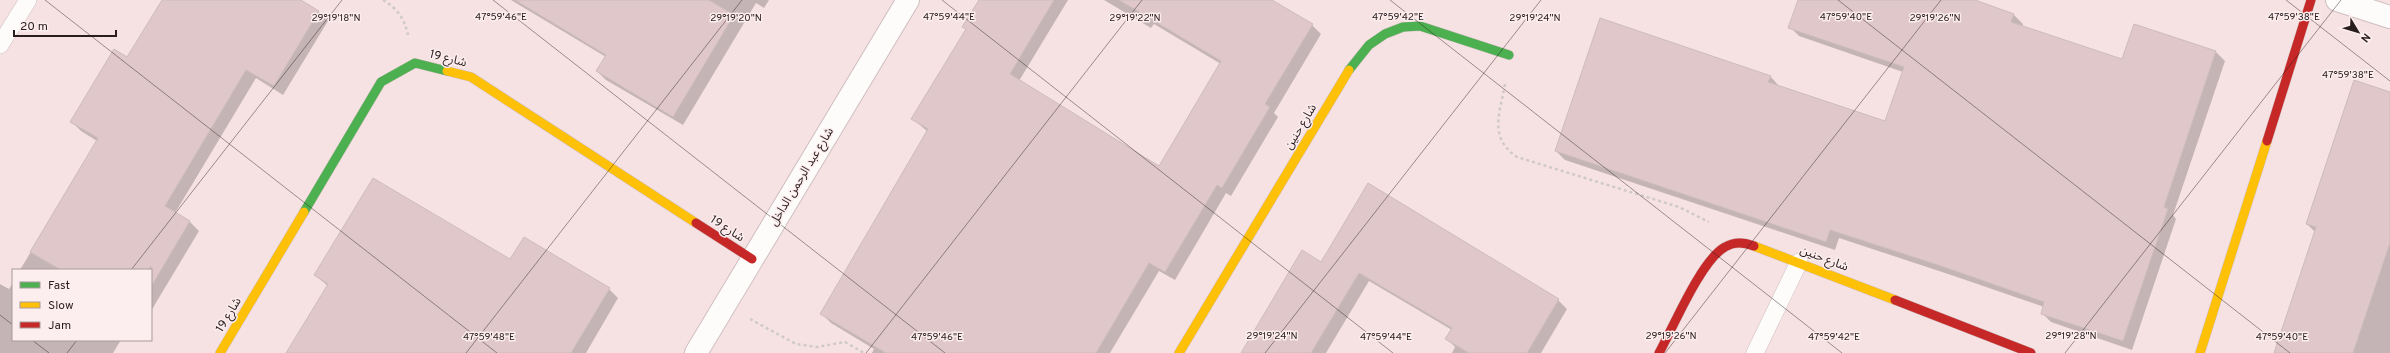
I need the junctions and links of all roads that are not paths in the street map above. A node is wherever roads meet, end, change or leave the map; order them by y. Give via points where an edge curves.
1 (28, 0) edge
2 (908, 0) edge
3 (2311, 0) edge
4 (2337, 0) edge
5 (2390, 17) edge
6 (0, 45) edge
7 (1509, 55) road end
8 (752, 259) junction
9 (1799, 262) junction
10 (220, 353) edge
11 (696, 353) edge
12 (1179, 353) edge
13 (1659, 353) edge
14 (1755, 353) edge
15 (2031, 353) edge
16 (2200, 353) edge

1 - 6 lane
2 - 8 street, شارع عبد الرحمن الداخل
3 - 16 street
4 - 5 street
7 - 12 street, شارع حنين via 1420,26 1403,27 1385,34 1369,45 1356,59
8 - 10 street, شارع 19 via 471,77 415,63 381,82
8 - 11 street, شارع عبد الرحمن الداخل
9 - 13 street, شارع حنين via 1751,244 1732,243 1719,251 1706,267
9 - 14 lane
9 - 15 street, شارع حنين

